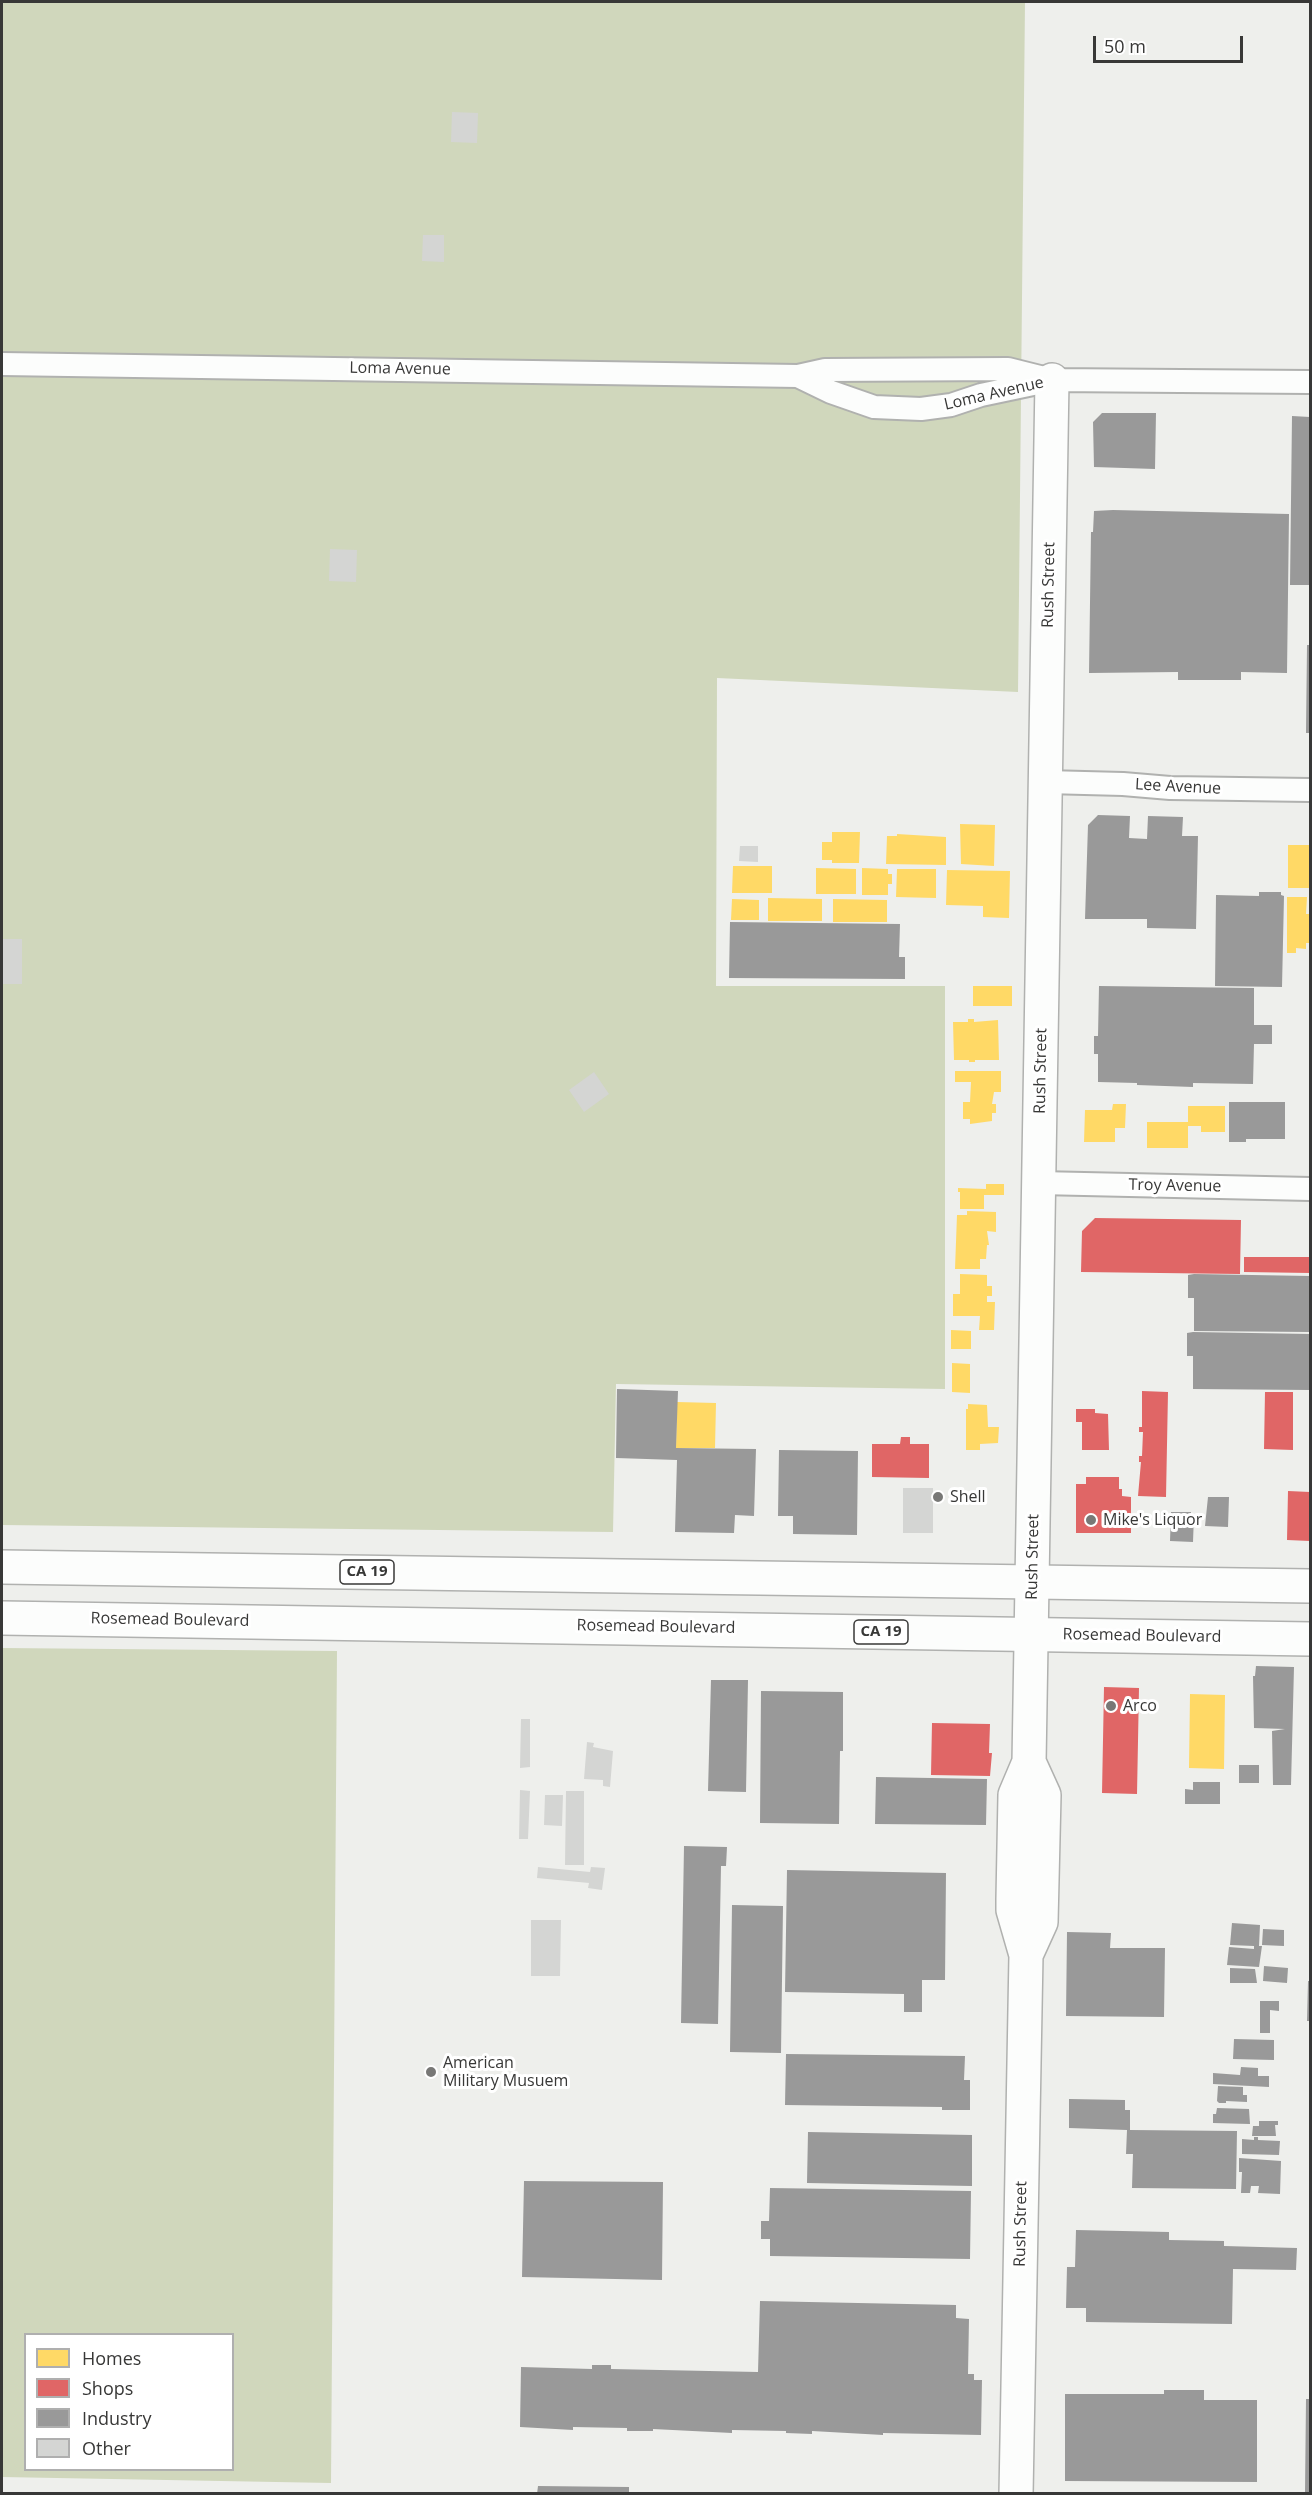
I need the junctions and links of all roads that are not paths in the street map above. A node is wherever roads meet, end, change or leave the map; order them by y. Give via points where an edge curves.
1 (2, 364) edge
2 (798, 376) junction
3 (1052, 380) junction
4 (1311, 382) edge
5 (1046, 782) junction
6 (1311, 790) edge
7 (1039, 1183) junction
8 (1311, 1189) edge
9 (2, 1567) edge
10 (1033, 1582) junction
11 (1311, 1586) edge
12 (2, 1618) edge
13 (1031, 1635) junction
14 (1311, 1639) edge
15 (1016, 2493) edge

1 - 2 street, Loma Avenue
2 - 3 street, Loma Avenue via 825,370 1008,369
2 - 3 street, Loma Avenue via 874,407 921,409
3 - 4 street, Loma Avenue
3 - 5 main road, Rush Street
5 - 6 street, Lee Avenue
5 - 7 main road, Rush Street
7 - 8 street, Troy Avenue
7 - 10 main road, Rush Street
9 - 10 main road, CA 19
10 - 11 main road, CA 19
10 - 13 main road, Rush Street
12 - 13 main road, Rosemead Boulevard / CA 19
13 - 14 main road, Rosemead Boulevard / CA 19
13 - 15 main road, Rush Street via 1029,1762 1015,1794 1013,1899 1026,1955

